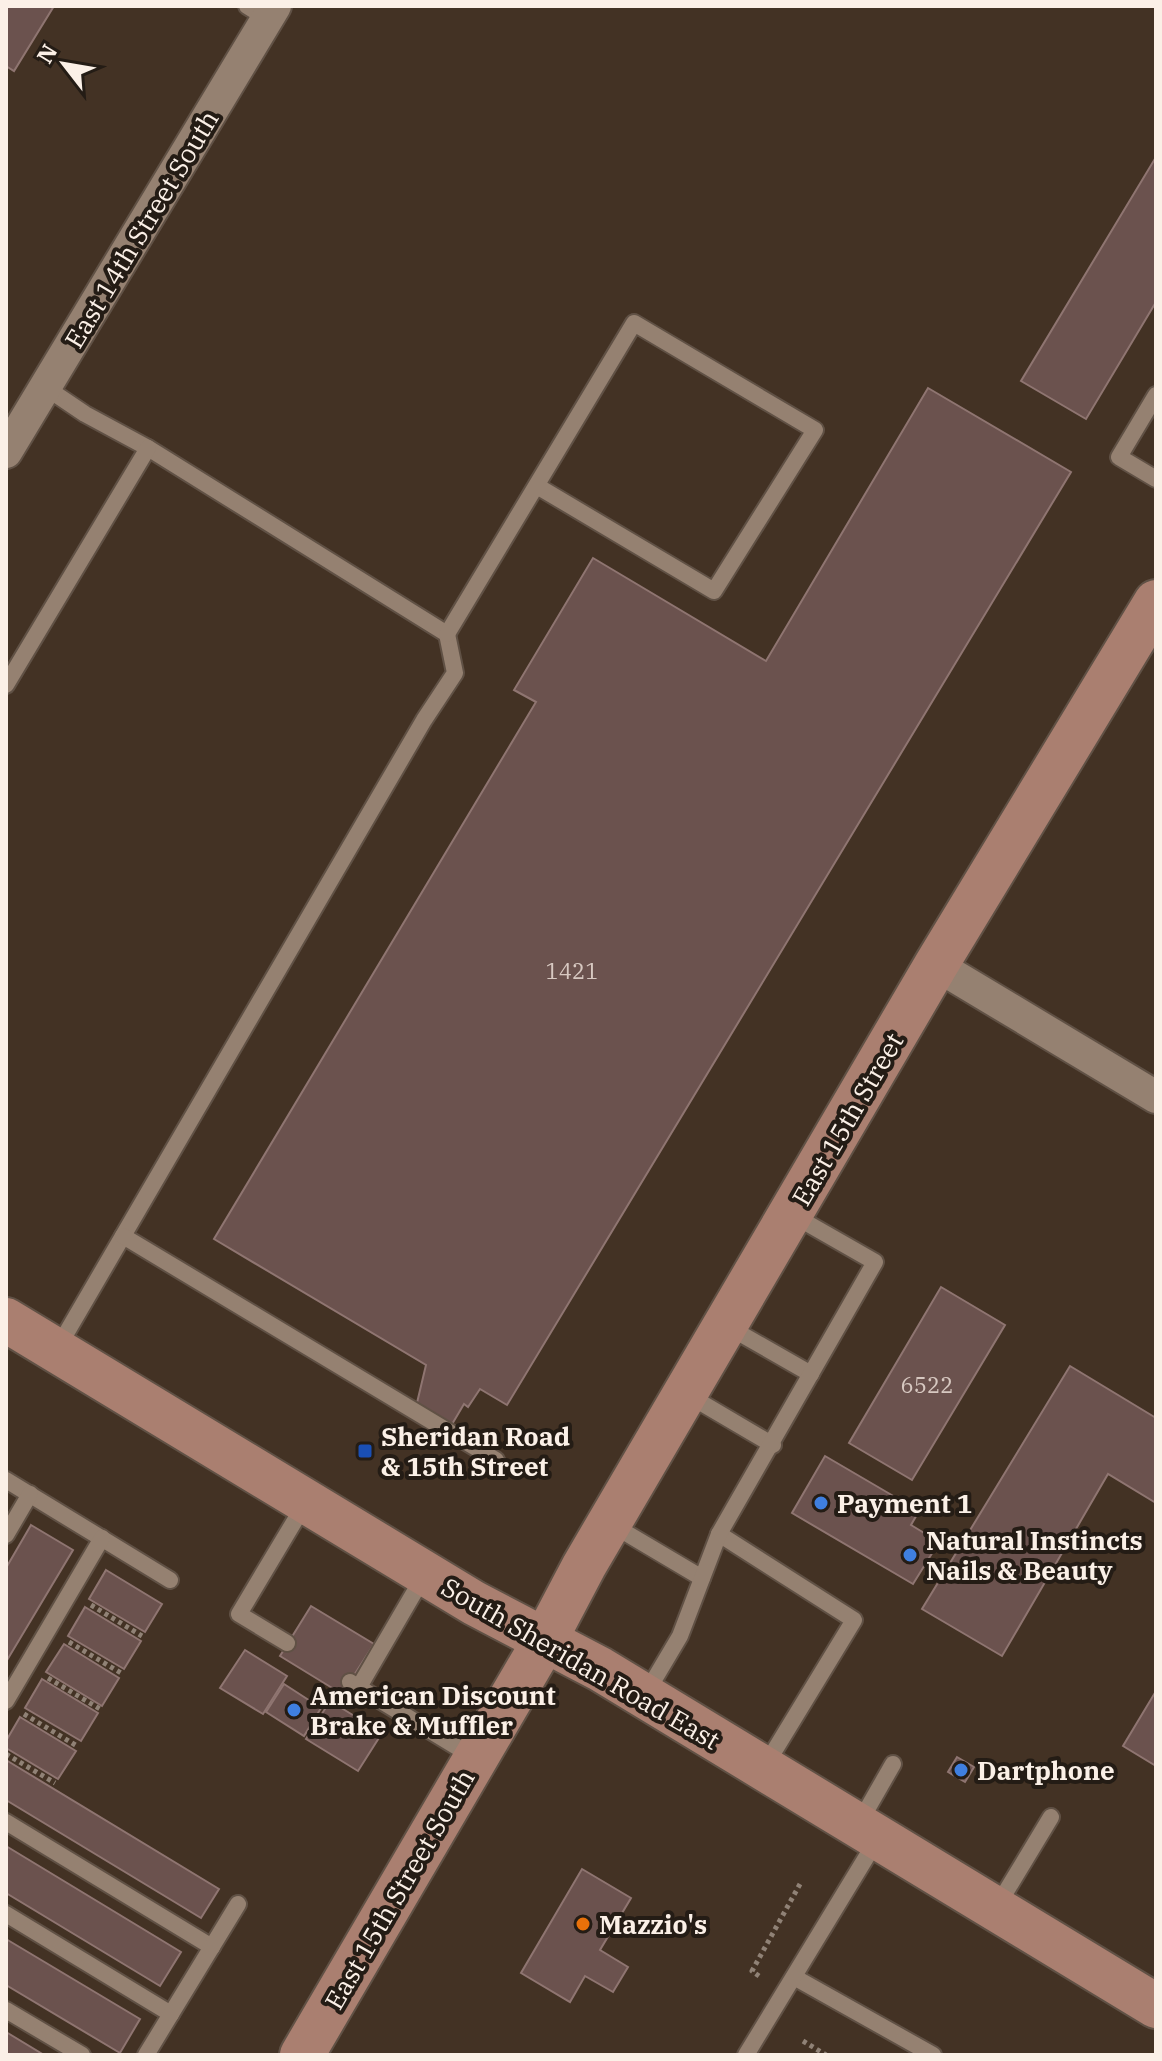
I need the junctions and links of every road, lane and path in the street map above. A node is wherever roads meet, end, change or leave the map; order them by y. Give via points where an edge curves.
1 (263, 10) edge
2 (45, 387) junction
3 (1156, 395) edge
4 (148, 448) junction
5 (6, 452) edge
6 (1156, 479) edge
7 (537, 486) junction
8 (1156, 602) edge
9 (447, 634) junction
10 (6, 685) edge
11 (936, 965) junction
12 (1156, 1097) edge
13 (791, 1214) junction
14 (123, 1236) junction
15 (6, 1320) edge
16 (726, 1325) junction
17 (56, 1350) junction
18 (811, 1374) junction
19 (686, 1394) junction
20 (773, 1445) junction
21 (496, 1460) dead end
22 (6, 1480) edge
23 (30, 1494) junction
24 (306, 1502) junction
25 (610, 1523) junction
26 (719, 1534) junction
27 (6, 1535) edge
28 (102, 1538) junction
29 (425, 1574) junction
30 (702, 1578) junction
31 (170, 1580) dead end
32 (70, 1592) junction
33 (48, 1629) junction
34 (142, 1636) dead end
35 (545, 1640) junction
36 (287, 1643) dead end
37 (26, 1666) junction
38 (121, 1673) dead end
39 (644, 1696) junction
40 (12, 1706) edge
41 (100, 1709) dead end
42 (77, 1746) dead end
43 (6, 1754) edge
44 (476, 1758) junction
45 (893, 1764) dead end
46 (763, 1768) junction
47 (55, 1783) dead end
48 (1051, 1817) dead end
49 (6, 1822) edge
50 (868, 1832) junction
51 (800, 1884) dead end
52 (238, 1904) dead end
53 (996, 1909) junction
54 (6, 1914) edge
55 (212, 1947) junction
56 (759, 1976) dead end
57 (794, 1977) junction
58 (1156, 2006) edge
59 (6, 2010) edge
60 (171, 2014) junction
61 (803, 2041) dead end
62 (82, 2055) edge
63 (146, 2055) edge
64 (302, 2055) edge
65 (746, 2055) edge
66 (826, 2055) edge
67 (933, 2055) edge

1 - 2 street, East 14th Street South
2 - 4 lane
2 - 5 street, East 14th Street South
3 - 6 lane via 1119,457
4 - 9 lane
4 - 10 lane
7 - 7 lane via 634,323 815,430 714,591
7 - 9 lane
8 - 11 main road, East 15th Street
9 - 14 lane via 455,673
11 - 12 street
11 - 13 main road, East 15th Street
13 - 16 main road, East 15th Street
13 - 18 lane via 875,1262
14 - 17 lane
14 - 21 lane
15 - 17 main road, South Sheridan Road East
16 - 18 lane
16 - 19 main road, East 15th Street
17 - 24 main road, South Sheridan Road East
18 - 20 lane
19 - 20 lane
19 - 25 main road, East 15th Street
20 - 26 lane
22 - 23 lane
23 - 27 lane
23 - 28 lane
24 - 29 main road, South Sheridan Road East
24 - 36 lane via 239,1614
25 - 30 lane
25 - 35 main road, East 15th Street
26 - 30 lane
26 - 46 lane via 854,1620
28 - 31 lane
28 - 32 lane
29 - 35 main road, South Sheridan Road East
29 - 44 lane via 355,1684
30 - 39 lane via 680,1636
32 - 33 lane
32 - 34 path
33 - 37 lane
33 - 38 path
35 - 39 main road, South Sheridan Road East
35 - 44 main road, East 15th Street South
37 - 40 lane
37 - 41 path
39 - 46 main road, South Sheridan Road East
40 - 42 path
43 - 47 path
44 - 64 main road, East 15th Street South
45 - 50 lane
46 - 50 main road, South Sheridan Road East
48 - 53 lane
49 - 55 lane
50 - 53 main road, South Sheridan Road East
50 - 57 lane
51 - 56 path via 752,1971
52 - 55 lane
53 - 58 main road, South Sheridan Road East
54 - 60 lane
55 - 60 lane
57 - 65 lane
57 - 67 lane
59 - 62 lane
60 - 63 lane
61 - 66 path

